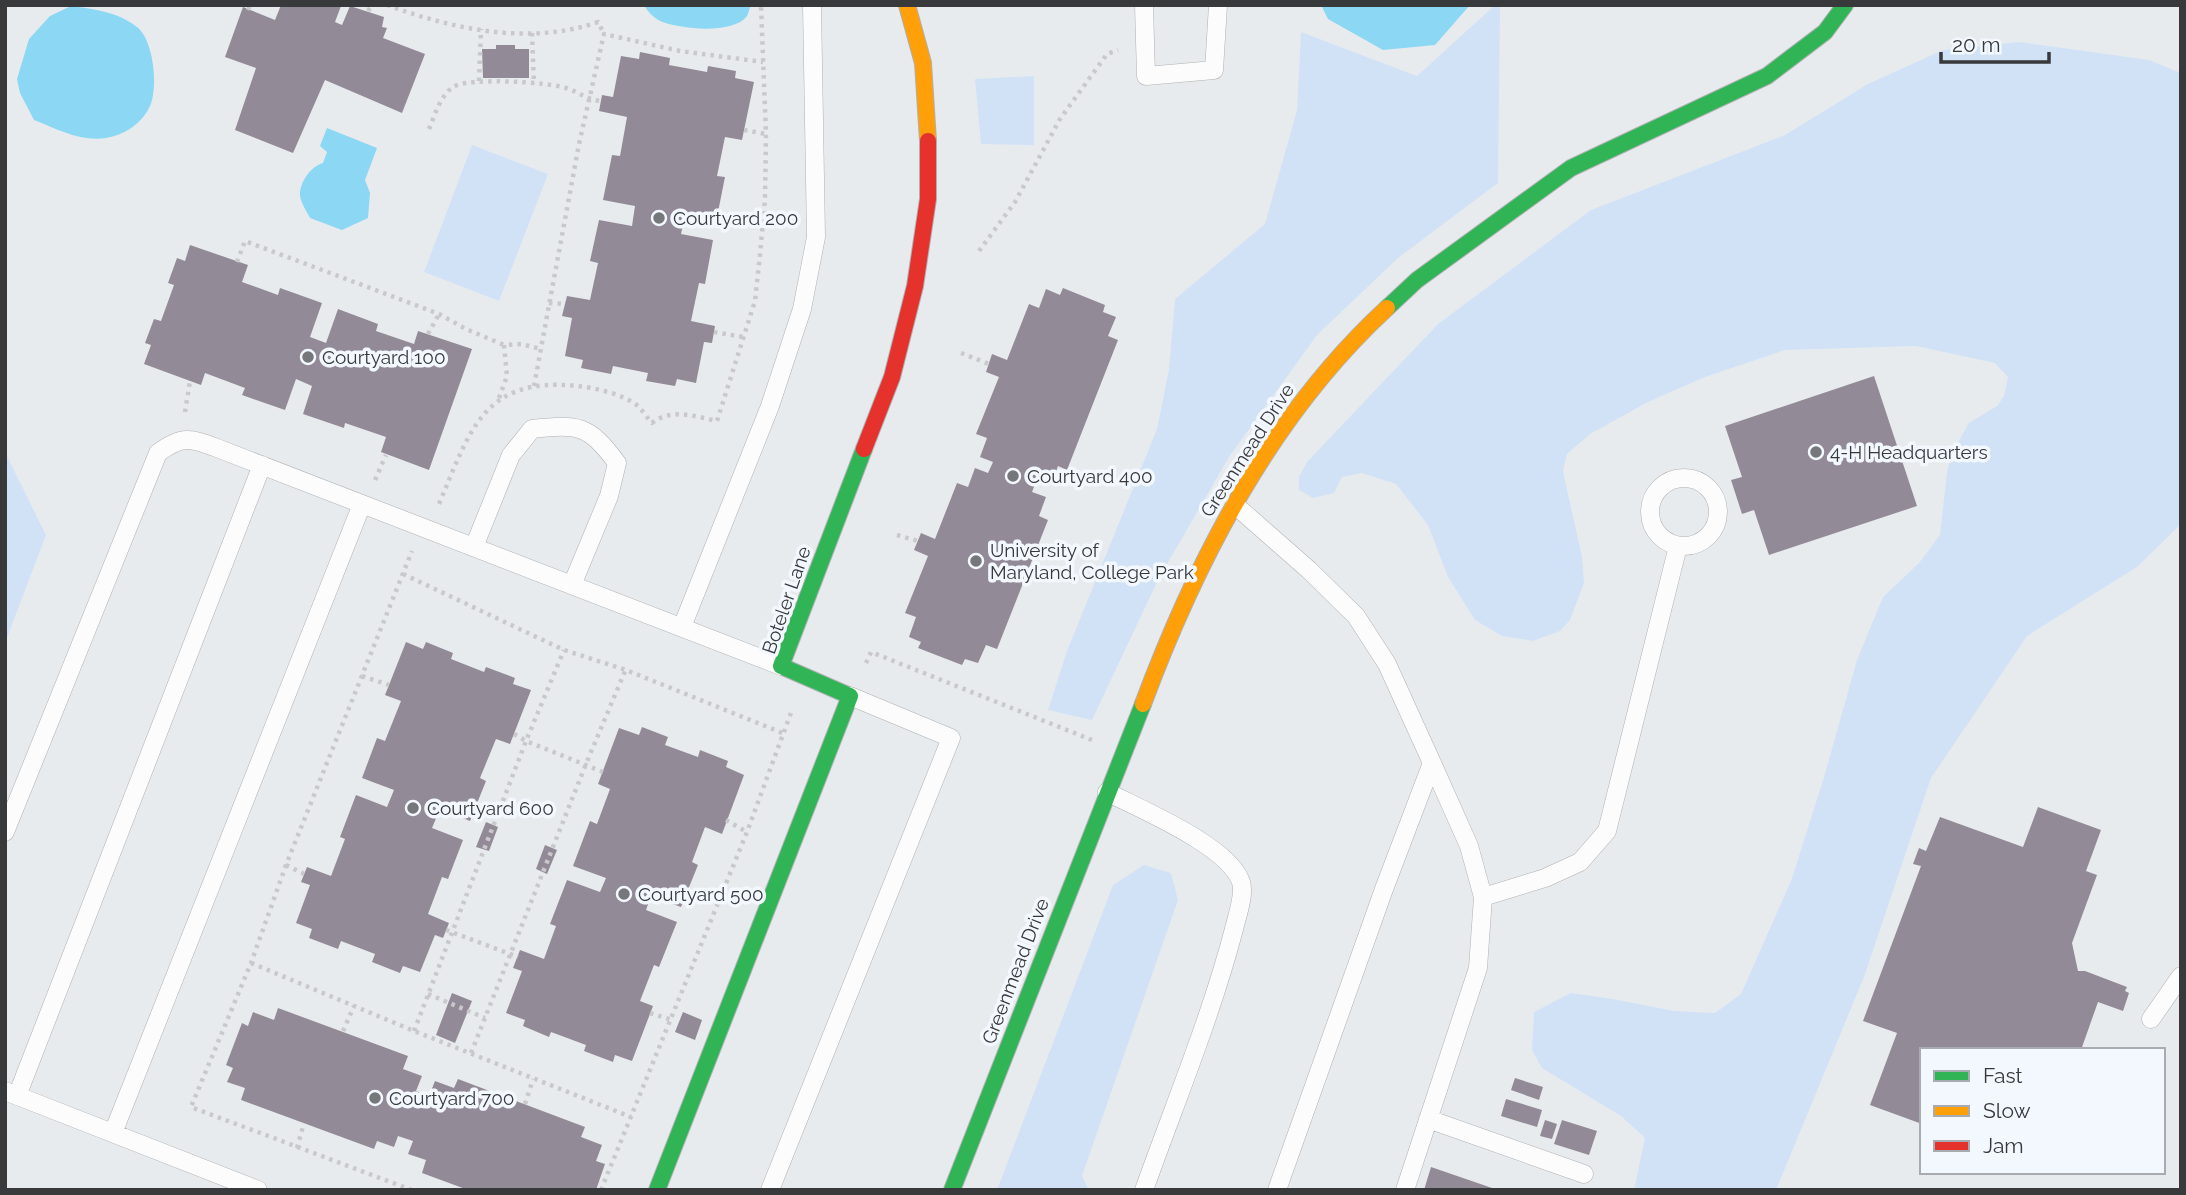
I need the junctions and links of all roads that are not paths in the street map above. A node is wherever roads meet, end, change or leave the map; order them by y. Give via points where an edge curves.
1 (812, 5) edge
2 (907, 5) edge
3 (1144, 5) edge
4 (1218, 5) edge
5 (1846, 5) edge
6 (262, 465) junction
7 (362, 504) junction
8 (1235, 505) junction
9 (1678, 546) dead end
10 (474, 547) junction
11 (572, 584) junction
12 (682, 627) junction
13 (781, 666) junction
14 (850, 696) junction
15 (1432, 763) junction
16 (1107, 792) junction
17 (5, 832) edge
18 (1483, 897) junction
19 (2181, 976) edge
20 (2151, 1019) dead end
21 (11, 1093) edge
22 (1427, 1119) junction
23 (113, 1133) junction
24 (1584, 1174) dead end
25 (258, 1190) edge
26 (657, 1190) edge
27 (770, 1190) edge
28 (952, 1190) edge
29 (1144, 1190) edge
30 (1277, 1190) edge
31 (1405, 1190) edge

1 - 12 lane via 816,237 802,309 770,406
2 - 13 street, Boteler Lane via 923,63 928,132 928,198 915,285 892,377
3 - 4 lane via 1146,76 1214,70
5 - 8 street, Greenmead Drive via 1825,32 1767,76 1572,168 1417,280 1318,380
6 - 7 lane
6 - 17 lane via 194,439 174,441 158,453
6 - 21 lane
7 - 10 lane
7 - 23 lane
8 - 15 lane via 1356,616 1387,664
8 - 16 street, Greenmead Drive via 1210,547
9 - 18 lane via 1607,831 1580,862
10 - 11 lane
10 - 11 lane via 511,455 532,429 569,425 599,438 617,463 609,496
11 - 12 lane
12 - 13 lane
13 - 14 street, Boteler Lane
14 - 26 street
14 - 27 lane via 951,738
15 - 18 lane via 1469,846
15 - 30 lane
16 - 28 street, Greenmead Drive
16 - 29 lane via 1225,857 1241,883 1240,906 1224,968
18 - 22 lane via 1478,968
19 - 20 lane
21 - 23 lane
22 - 24 lane
22 - 31 lane
23 - 25 lane

